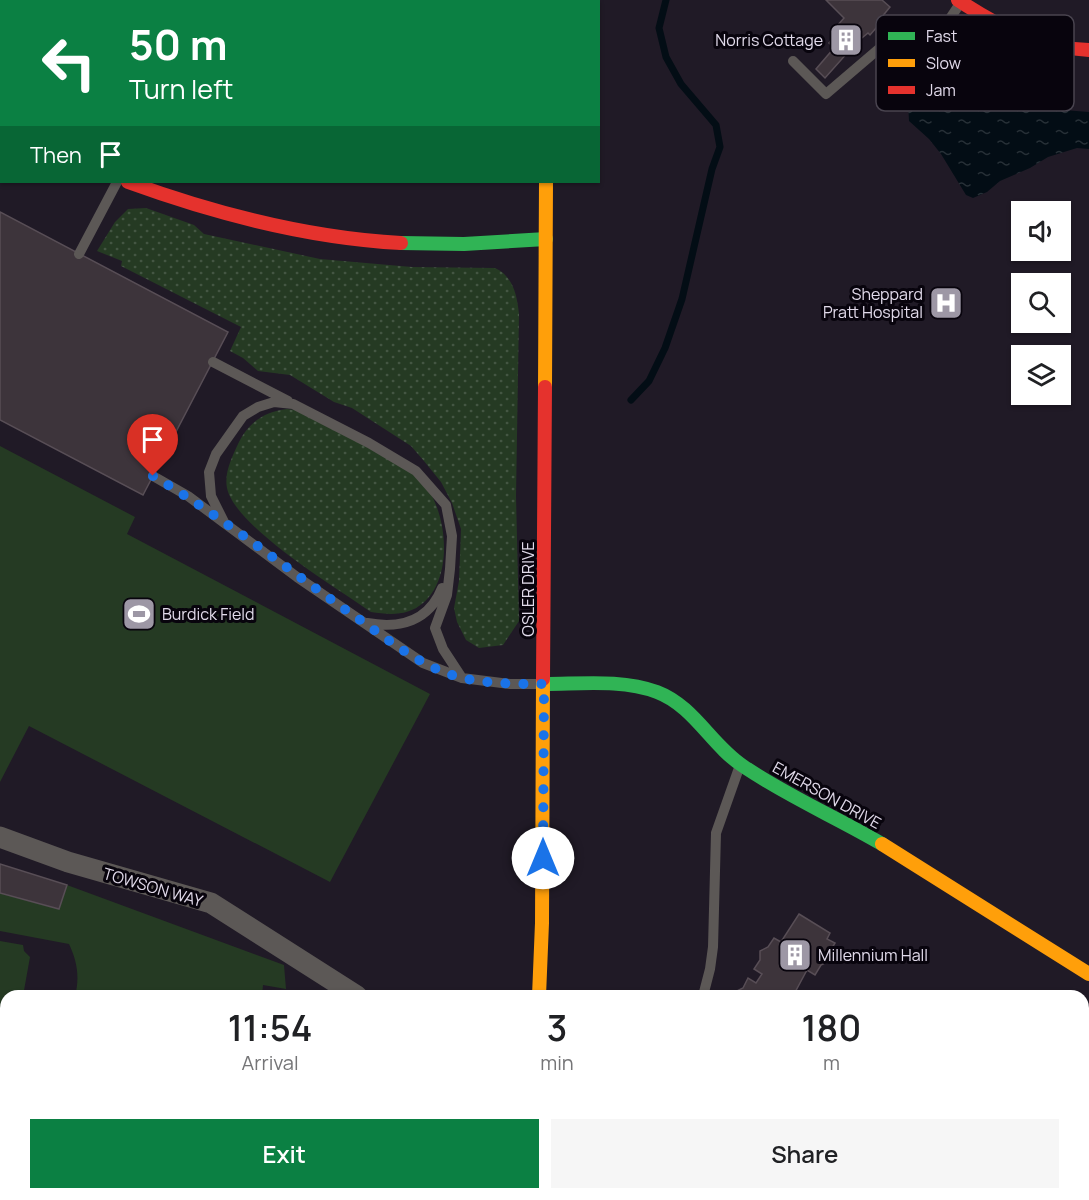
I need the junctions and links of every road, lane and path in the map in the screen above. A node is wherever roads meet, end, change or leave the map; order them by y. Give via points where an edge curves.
1 (960, 1) edge
2 (952, 15) edge
3 (982, 15) edge
4 (1074, 49) edge
5 (1089, 50) edge
6 (876, 51) edge
7 (793, 61) dead end
8 (116, 183) edge
9 (131, 183) edge
10 (546, 183) edge
11 (546, 239) junction
12 (79, 254) dead end
13 (213, 362) dead end
14 (293, 404) junction
15 (153, 476) dead end
16 (224, 522) junction
17 (450, 569) junction
18 (363, 622) junction
19 (462, 678) junction
20 (544, 684) junction
21 (741, 765) junction
22 (0, 837) edge
23 (1089, 974) edge
24 (348, 990) edge
25 (539, 990) edge
26 (705, 990) edge

1 - 2 lane
1 - 3 street
4 - 5 street
6 - 7 lane via 825,93
8 - 12 lane
9 - 11 street via 236,217 330,236 436,244
10 - 11 street, OSLER DRIVE
11 - 20 street, OSLER DRIVE
13 - 14 lane
14 - 16 lane via 274,402 243,416 216,454 208,472 211,496
14 - 17 lane via 416,471 446,505 452,536
15 - 16 lane
16 - 18 lane
17 - 18 lane via 428,612 399,625
17 - 19 lane via 447,595 435,628 442,649
18 - 19 lane via 423,663
19 - 20 lane
20 - 21 street, EMERSON DRIVE via 629,687 658,693 682,706
20 - 25 street, OSLER DRIVE
21 - 23 street, EMERSON DRIVE via 876,841
21 - 26 lane via 716,833 713,947
22 - 24 street, TOWSON WAY via 68,862 211,903

